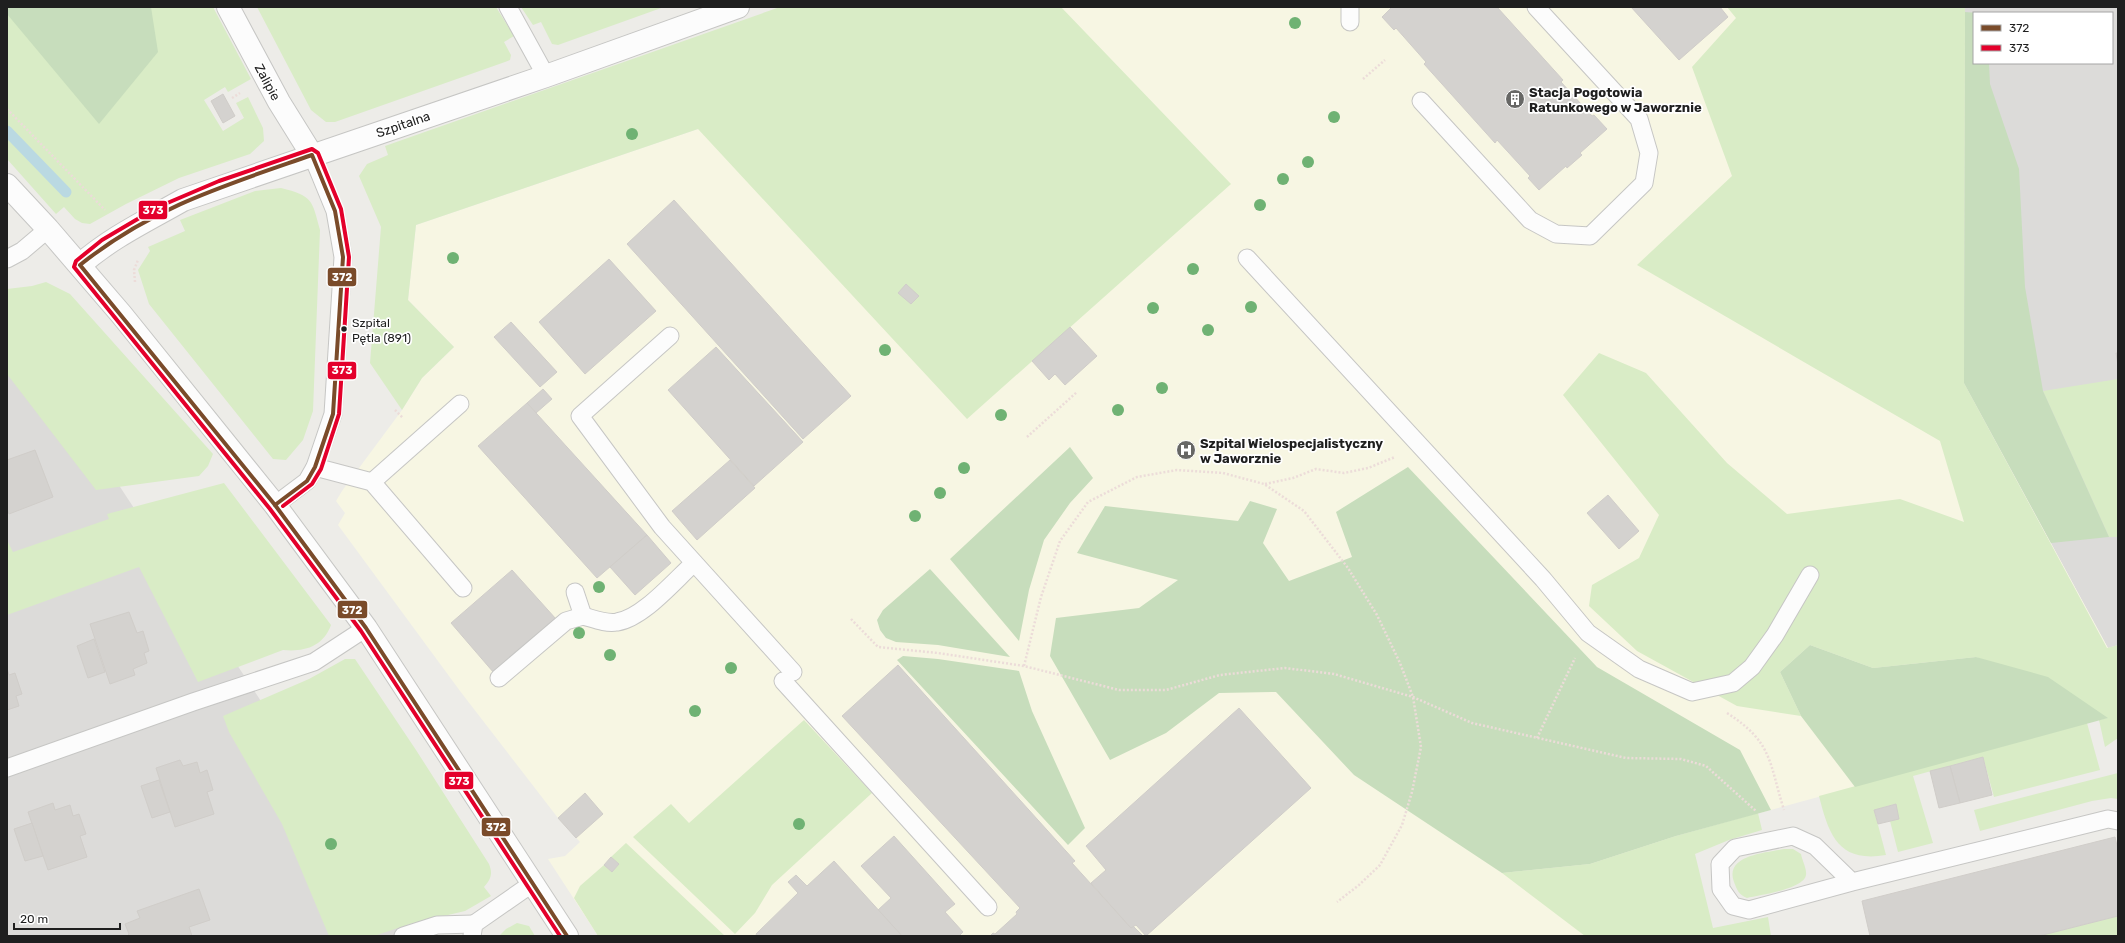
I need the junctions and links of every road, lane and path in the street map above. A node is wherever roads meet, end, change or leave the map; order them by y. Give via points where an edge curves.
1 (228, 7) edge
2 (508, 7) edge
3 (738, 7) edge
4 (1536, 7) edge
5 (1384, 60) dead end
6 (546, 76) junction
7 (1363, 79) dead end
8 (1422, 101) dead end
9 (7, 109) edge
10 (312, 155) junction
11 (7, 186) edge
12 (110, 215) dead end
13 (48, 229) junction
14 (1247, 258) dead end
15 (7, 259) edge
16 (80, 265) junction
17 (670, 336) dead end
18 (1077, 392) dead end
19 (460, 404) dead end
20 (1027, 437) dead end
21 (1416, 442) junction
22 (315, 467) junction
23 (372, 482) junction
24 (1264, 484) junction
25 (275, 505) junction
26 (694, 563) junction
27 (1810, 575) dead end
28 (463, 588) dead end
29 (575, 592) dead end
30 (583, 616) junction
31 (851, 619) dead end
32 (366, 628) junction
33 (1588, 632) junction
34 (1024, 666) junction
35 (499, 678) dead end
36 (1692, 692) junction
37 (1413, 697) junction
38 (1537, 738) junction
39 (7, 768) edge
40 (1756, 811) dead end
41 (2118, 821) edge
42 (1793, 836) junction
43 (1852, 882) junction
44 (533, 883) junction
45 (1337, 902) dead end
46 (988, 907) dead end
47 (473, 930) edge
48 (403, 936) edge
49 (567, 936) edge

1 - 10 street, Zalipie via 279,102
2 - 6 lane
3 - 6 street, Szpitalna
4 - 8 lane via 1639,119 1649,153 1644,183 1590,236 1556,234 1530,220
5 - 7 path
6 - 10 street, Szpitalna
9 - 12 path
10 - 16 street, Szpitalna via 183,200 129,231
10 - 22 lane via 335,211 343,257 333,414
11 - 13 street
13 - 15 lane via 22,251
13 - 16 street
14 - 21 lane
16 - 25 street
17 - 26 lane via 580,416 662,527
18 - 20 path
19 - 23 lane
21 - 24 path via 1390,460 1368,468 1344,473 1316,469 1293,478
21 - 33 lane via 1543,579
22 - 23 lane
22 - 25 lane via 307,481
23 - 28 lane
24 - 34 path via 1223,473 1177,470 1137,477 1088,502 1060,541 1040,597
24 - 37 path via 1304,511 1348,568 1377,615
25 - 32 street
26 - 30 lane via 633,616 616,622 598,621
26 - 46 lane
27 - 36 lane via 1775,635 1752,667 1733,683
29 - 30 lane
30 - 35 lane via 566,620
31 - 34 path via 878,647
32 - 39 lane via 314,662
32 - 44 street
33 - 36 lane via 1639,669
33 - 38 path
34 - 37 path via 1119,690 1166,690 1220,675 1285,668 1334,674
36 - 42 path via 1734,717 1758,738 1770,759
37 - 38 path via 1472,722
37 - 45 path via 1421,747 1402,825 1380,865
38 - 40 path via 1626,758 1681,759 1706,766
41 - 43 lane via 2108,818
42 - 43 lane via 1815,846
42 - 43 lane via 1735,848 1720,864 1721,889 1733,906 1749,910
44 - 47 lane
44 - 49 street
47 - 48 lane via 437,925

